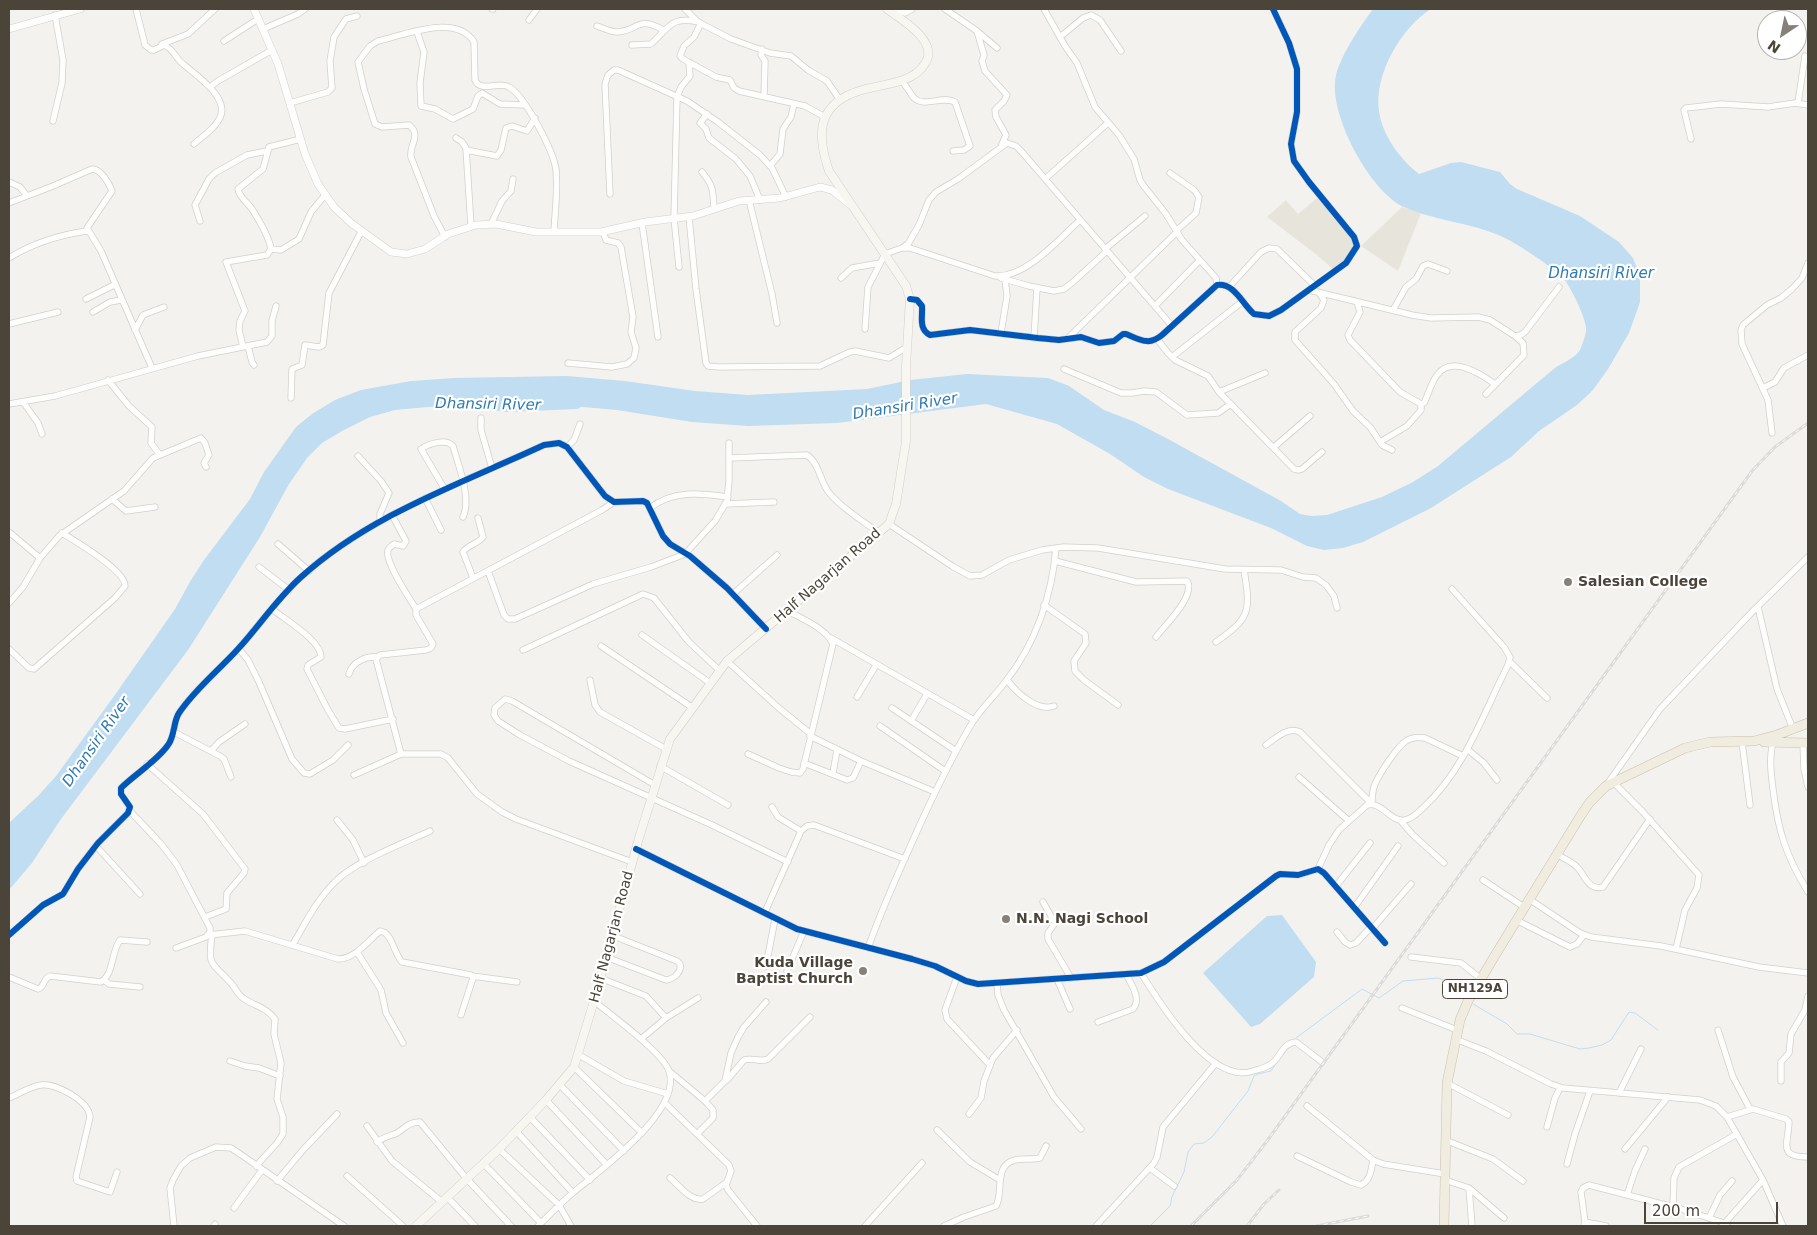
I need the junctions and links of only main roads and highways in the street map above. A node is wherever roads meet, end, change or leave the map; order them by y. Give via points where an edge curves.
1 (887, 9) edge
2 (1808, 723) edge
3 (1754, 741) junction
4 (1806, 743) edge
5 (416, 1226) edge
6 (1444, 1226) edge

1 - 5 main road, Half Nagarjan Road via 914,29 925,42 928,58 923,67 910,77 852,93 835,103 820,134 829,171 906,286 910,299 906,441 896,504 889,524 727,661 670,739 574,1067 499,1149
2 - 3 highway, NH129A
3 - 4 highway, NH129A
3 - 6 highway, NH129A via 1694,745 1610,784 1586,808 1556,854 1468,1001 1456,1035 1447,1083

